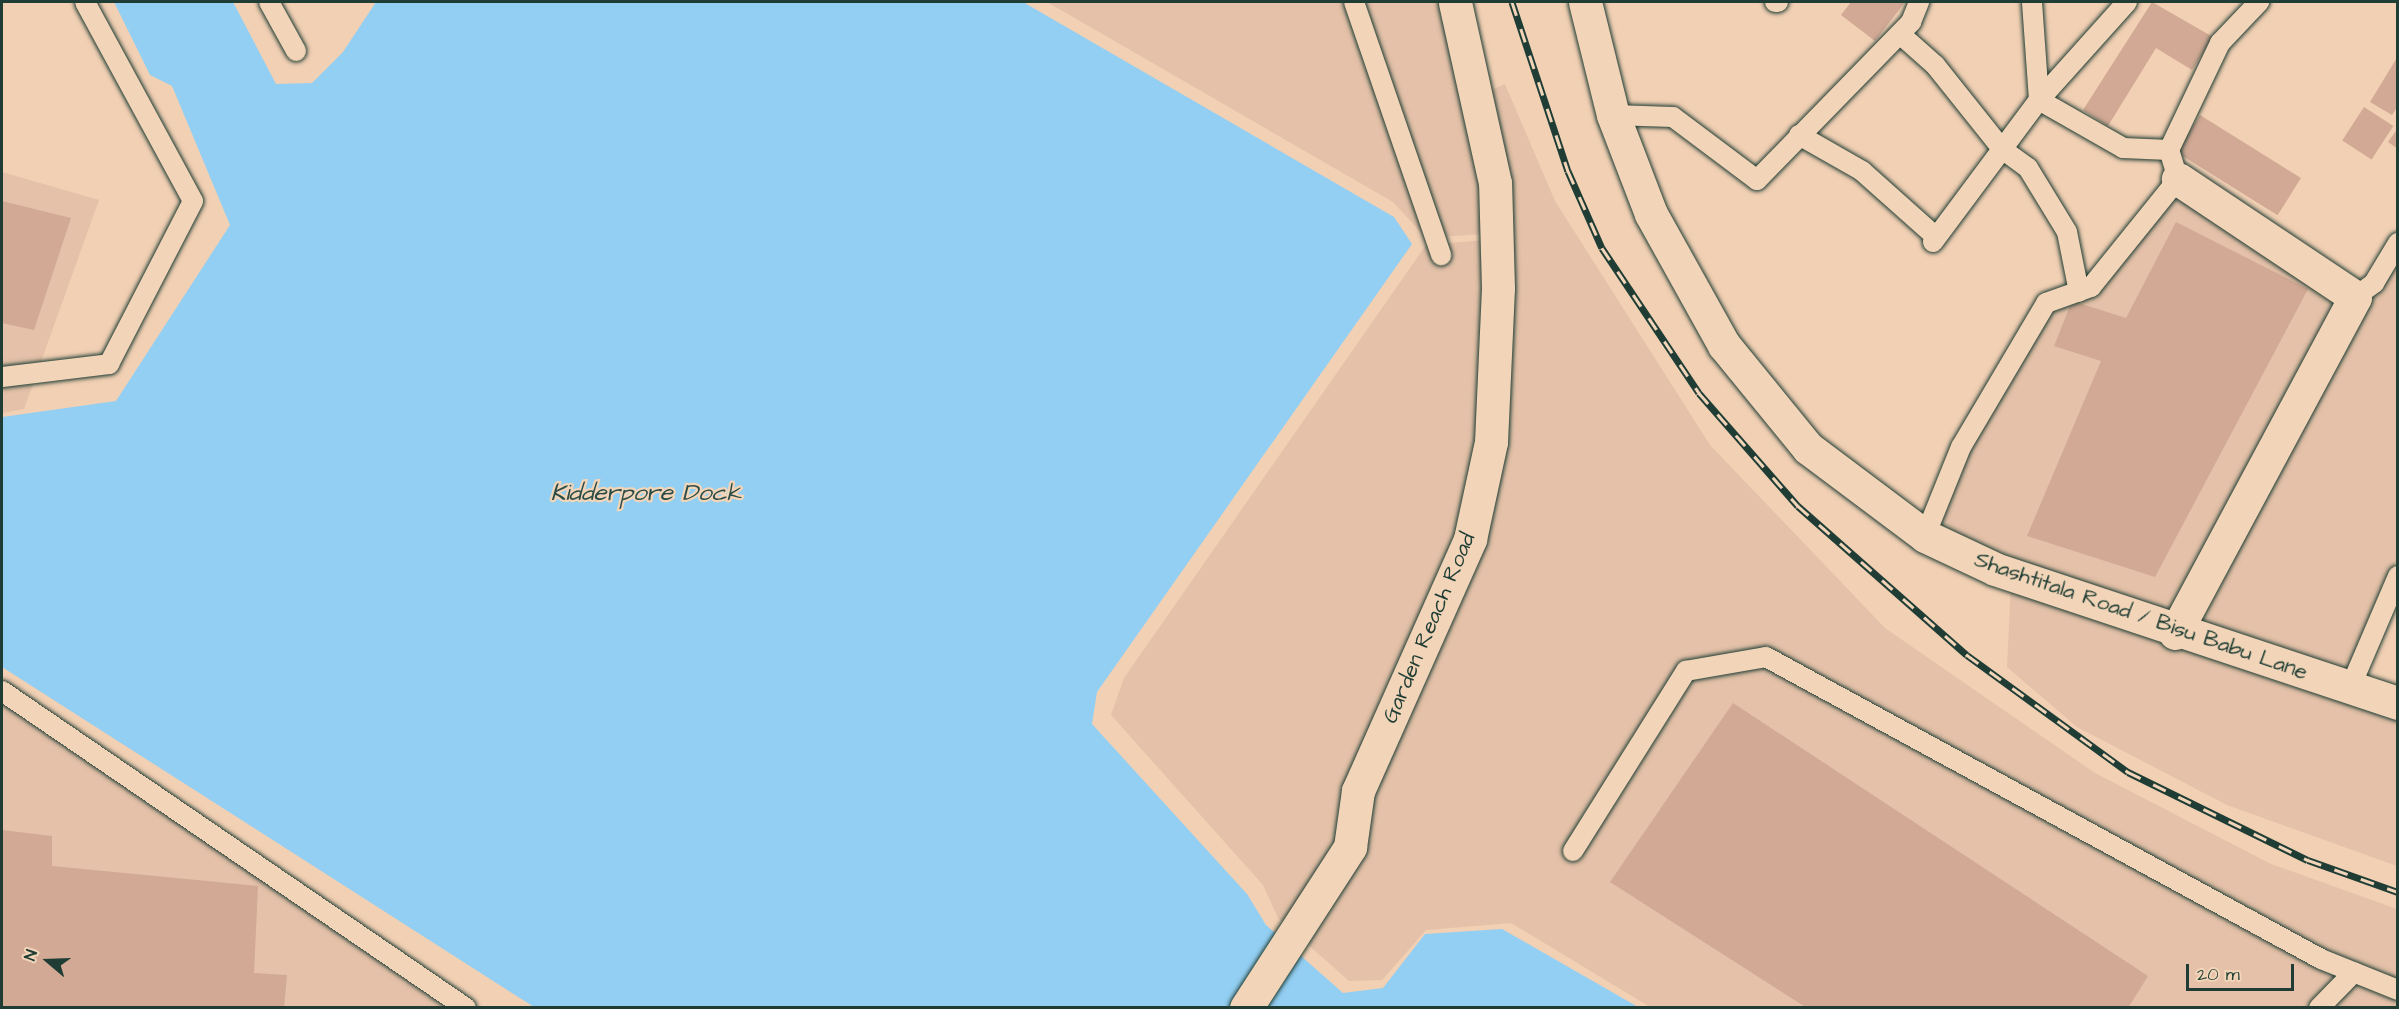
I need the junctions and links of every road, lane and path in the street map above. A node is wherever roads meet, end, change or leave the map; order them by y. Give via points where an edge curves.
1 (85, 2) edge
2 (269, 2) edge
3 (1354, 2) edge
4 (1455, 2) edge
5 (1585, 2) edge
6 (1919, 2) edge
7 (2032, 2) edge
8 (2127, 2) edge
9 (2259, 2) edge
10 (1900, 34) junction
11 (296, 51) dead end
12 (2040, 100) junction
13 (1613, 115) junction
14 (1799, 135) junction
15 (2002, 149) junction
16 (2174, 165) junction
17 (2397, 243) edge
18 (1441, 255) dead end
19 (2079, 291) junction
20 (2355, 297) junction
21 (2, 377) edge
22 (1924, 536) junction
23 (2397, 576) edge
24 (2175, 633) junction
25 (2350, 688) junction
26 (2, 691) edge
27 (2397, 703) edge
28 (1573, 851) dead end
29 (2354, 972) junction
30 (2397, 990) edge
31 (466, 1008) edge
32 (1246, 1008) edge
33 (2319, 1008) edge

1 - 21 lane via 193,201 109,364
2 - 11 lane
3 - 18 lane
4 - 32 street, Garden Reach Road via 1495,183 1498,288 1491,442 1470,539 1358,791 1350,847
5 - 13 street, Shashtitala Road / Bisu Babu Lane
6 - 10 lane
7 - 12 lane
8 - 12 lane
9 - 16 lane via 2220,43
10 - 14 lane
10 - 15 lane via 1935,65
12 - 15 lane
12 - 16 lane via 2123,148
13 - 14 lane via 1673,117 1757,180
13 - 22 street, Shashtitala Road / Bisu Babu Lane via 1651,213 1724,345 1808,448
14 - 15 lane via 1862,171 1935,240
15 - 19 lane via 2028,168 2067,232
16 - 19 lane via 2091,287
16 - 20 street
17 - 20 lane via 2374,283
19 - 22 lane via 2046,303 1961,447
20 - 24 street
22 - 24 street, Shashtitala Road / Bisu Babu Lane via 1995,569
23 - 25 lane
24 - 25 street, Shashtitala Road / Bisu Babu Lane
25 - 27 street, Shashtitala Road / Bisu Babu Lane
26 - 31 lane
28 - 29 lane via 1686,671 1766,657
29 - 30 lane
29 - 33 lane

